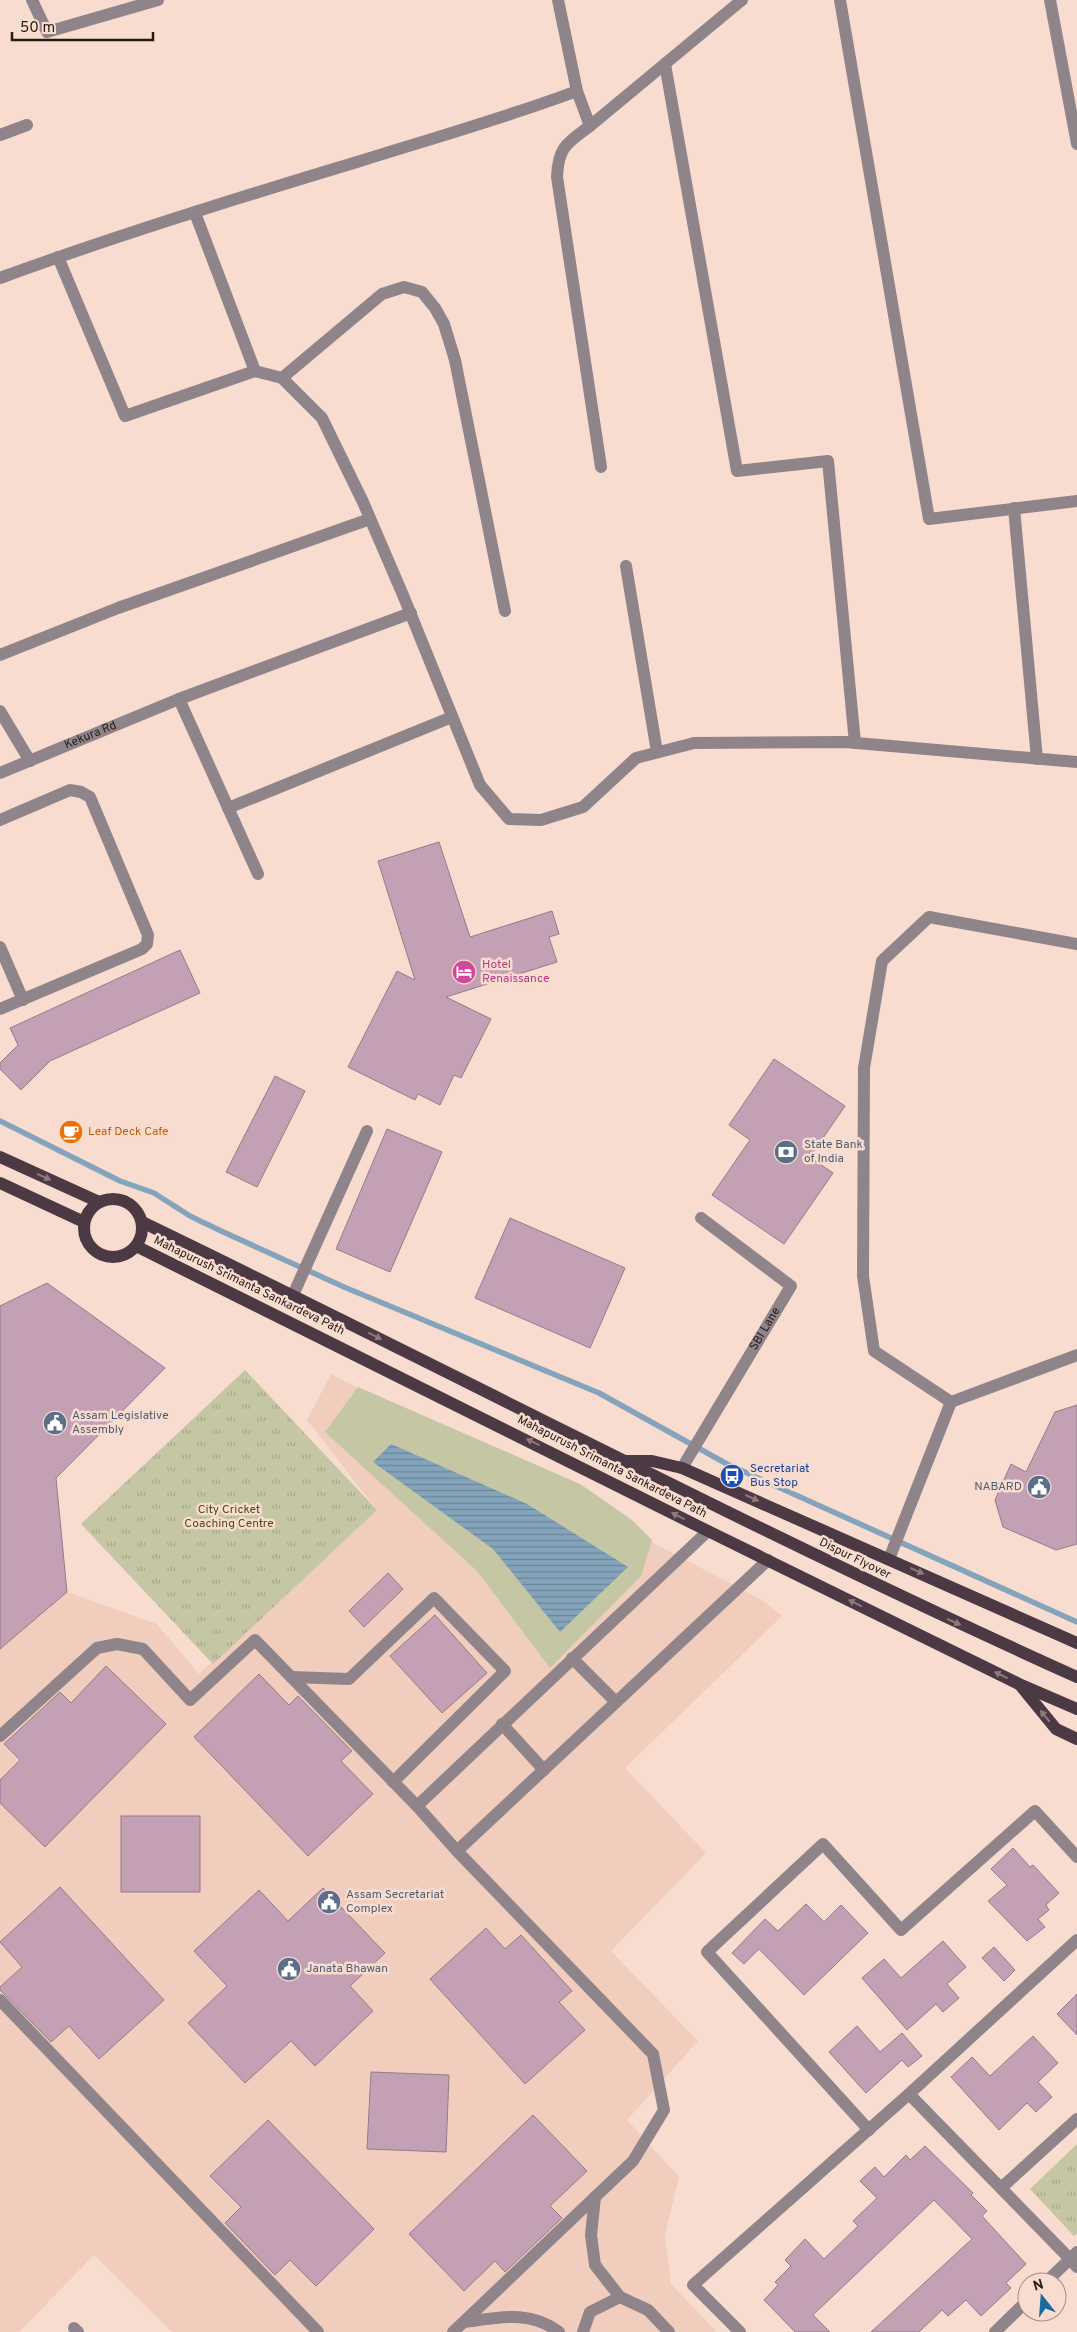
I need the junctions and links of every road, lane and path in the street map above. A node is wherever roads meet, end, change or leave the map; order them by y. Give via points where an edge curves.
1 (32, 0) edge
2 (158, 0) edge
3 (558, 0) edge
4 (742, 0) edge
5 (840, 0) edge
6 (1050, 0) edge
7 (666, 64) junction
8 (577, 91) junction
9 (27, 125) dead end
10 (590, 126) junction
11 (0, 135) edge
12 (1077, 144) edge
13 (195, 213) junction
14 (58, 257) junction
15 (0, 278) edge
16 (255, 371) junction
17 (282, 378) junction
18 (601, 467) dead end
19 (1077, 501) edge
20 (1014, 508) junction
21 (370, 519) junction
22 (626, 566) dead end
23 (505, 611) dead end
24 (411, 613) junction
25 (0, 655) edge
26 (180, 699) junction
27 (0, 711) edge
28 (452, 717) junction
29 (855, 742) junction
30 (657, 752) junction
31 (1037, 759) junction
32 (30, 761) junction
33 (1077, 762) edge
34 (0, 773) edge
35 (228, 808) junction
36 (0, 820) edge
37 (258, 874) dead end
38 (1077, 944) edge
39 (0, 947) edge
40 (23, 1000) junction
41 (0, 1009) edge
42 (368, 1131) dead end
43 (0, 1157) edge
44 (0, 1183) edge
45 (99, 1202) junction
46 (701, 1218) dead end
47 (84, 1222) junction
48 (142, 1222) junction
49 (136, 1246) junction
50 (293, 1295) junction
51 (1077, 1355) edge
52 (951, 1402) junction
53 (623, 1462) junction
54 (682, 1468) junction
55 (708, 1531) junction
56 (891, 1554) junction
57 (768, 1560) junction
58 (1077, 1643) edge
59 (572, 1658) junction
60 (291, 1677) junction
61 (1077, 1677) edge
62 (1019, 1684) junction
63 (616, 1702) junction
64 (1077, 1710) edge
65 (502, 1724) junction
66 (0, 1736) edge
67 (1077, 1739) edge
68 (544, 1770) junction
69 (393, 1782) junction
70 (417, 1806) junction
71 (457, 1851) junction
72 (1077, 1857) edge
73 (1077, 1940) edge
74 (0, 2000) edge
75 (910, 2094) junction
76 (1077, 2118) edge
77 (869, 2130) junction
78 (1001, 2188) junction
79 (595, 2197) junction
80 (1075, 2259) edge
81 (1059, 2272) edge
82 (620, 2297) junction
83 (1017, 2311) edge
84 (464, 2322) junction
85 (318, 2332) edge
86 (453, 2332) edge
87 (560, 2332) edge
88 (582, 2332) edge
89 (669, 2332) edge
90 (740, 2332) edge
91 (995, 2332) edge

1 - 2 street via 47,32
3 - 8 street
4 - 7 street
5 - 20 street via 929,519
6 - 12 street
7 - 10 street
7 - 29 street via 737,471 828,462
8 - 10 street
8 - 13 street via 533,108
9 - 11 street
10 - 18 street via 567,144 558,158 557,177
13 - 14 street
13 - 16 street
14 - 15 street
14 - 16 street via 125,416
16 - 17 street
17 - 21 street via 322,418
17 - 23 street via 382,294 404,286 422,292 444,324 455,360
19 - 20 street
20 - 31 street
21 - 24 street
21 - 25 street via 118,608
22 - 30 street
24 - 26 street, Kekura Rd
24 - 28 street
26 - 32 street, Kekura Rd
26 - 35 street
27 - 32 street
28 - 30 street via 480,785 509,820 541,820 583,807 636,758
28 - 35 street
29 - 30 street via 694,743
29 - 31 street
31 - 33 street
32 - 34 street, Kekura Rd
35 - 37 street
36 - 40 street via 70,790 90,798 148,936 142,949
38 - 52 street via 929,917 882,961 864,1068 863,1276 874,1351
39 - 40 street
40 - 41 street
42 - 50 street
43 -> 45 main road
44 - 47 main road
45 - 47 main road via 89,1210
45 - 48 main road via 114,1198 124,1200 139,1213
46 - 54 street, SBI Lane via 791,1286
47 - 49 main road via 84,1236 89,1245 105,1256 124,1255
48 - 49 main road via 143,1232
48 - 50 main road, Mahapurush Srimanta Sankardeva Path
55 -> 49 main road, Mahapurush Srimanta Sankardeva Path
50 -> 53 main road, Mahapurush Srimanta Sankardeva Path
51 - 52 street
52 - 56 street
53 - 54 main road, Mahapurush Srimanta Sankardeva Path via 652,1461
53 -> 61 main road, Dispur Flyover via 947,1619
54 -> 56 main road, Mahapurush Srimanta Sankardeva Path
55 - 57 main road, Mahapurush Srimanta Sankardeva Path
55 - 59 street
56 -> 58 main road, Mahapurush Srimanta Sankardeva Path
62 -> 57 main road, Mahapurush Srimanta Sankardeva Path
57 - 63 street
59 - 63 street
59 - 65 street
60 - 66 street via 255,1640 190,1700 143,1649 117,1644 97,1648
60 - 69 street
60 - 69 street via 349,1679 434,1598 505,1671
62 - 64 main road, Mahapurush Srimanta Sankardeva Path
67 -> 62 main road via 1056,1729
63 - 68 street
65 - 68 street
65 - 70 street
68 - 71 street
69 - 70 street
70 - 71 street
71 - 79 street via 653,2054 664,2110 633,2161
72 - 77 street via 1035,1811 901,1930 823,1844 707,1952
73 - 75 street
74 - 85 street
75 - 77 street
75 - 78 street
76 - 78 street
77 - 90 street via 693,2285
78 - 80 street
79 - 82 street via 591,2235 595,2265
79 - 84 street
80 - 81 street
82 - 88 street via 590,2312
82 - 89 street via 648,2310
83 - 91 street
84 - 86 street
84 - 87 street via 519,2316 549,2324

